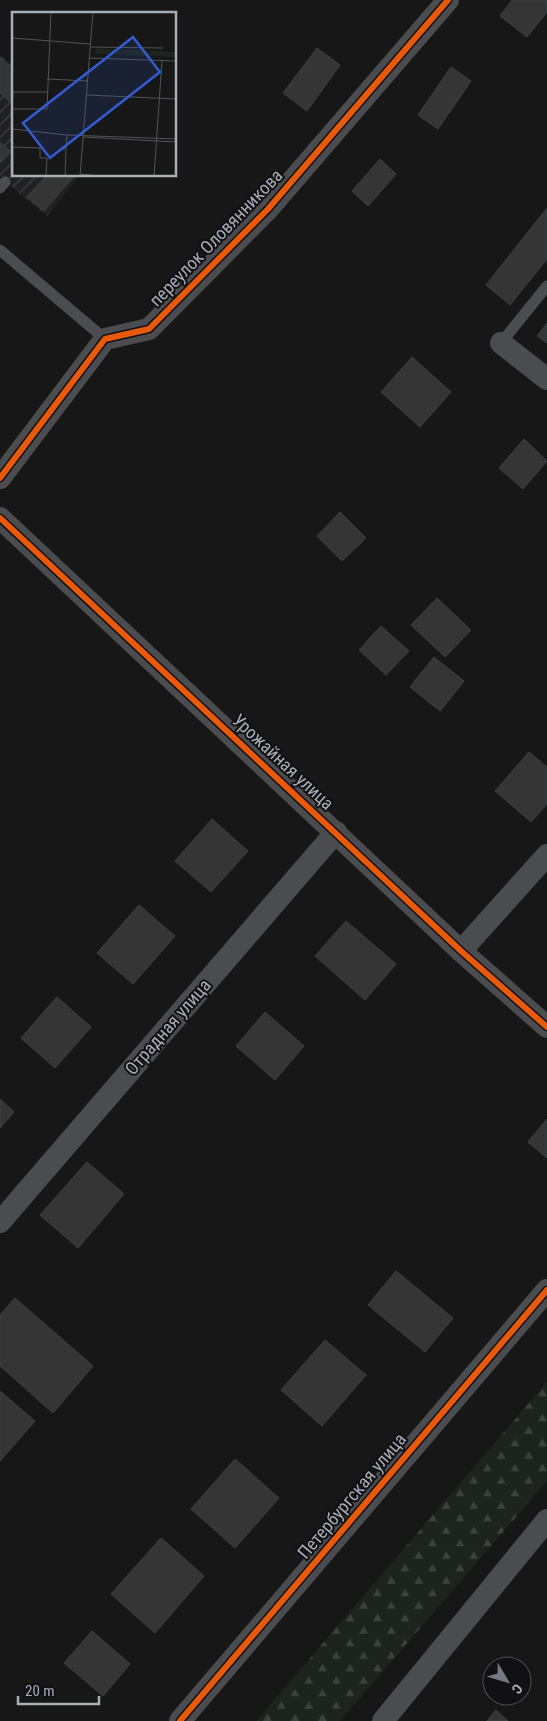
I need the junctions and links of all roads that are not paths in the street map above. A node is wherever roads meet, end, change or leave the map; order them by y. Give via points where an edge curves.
1 (448, 0) edge
2 (0, 250) edge
3 (547, 286) edge
4 (105, 339) junction
5 (501, 344) joint
6 (547, 379) edge
7 (0, 478) edge
8 (0, 518) edge
9 (336, 832) junction
10 (547, 855) edge
11 (461, 951) junction
12 (547, 1027) edge
13 (0, 1222) edge
14 (547, 1290) edge
15 (547, 1520) edge
16 (180, 1721) edge
17 (383, 1721) edge

1 - 4 street, переулок Оловянникова via 268,209 149,329
2 - 4 lane
3 - 5 lane
4 - 7 street
5 - 6 street
8 - 9 street, Урожайная улица
9 - 11 street, Урожайная улица
9 - 13 street, Отрадная улица
10 - 11 street
11 - 12 street, Урожайная улица
14 - 16 street, Петербургская улица
15 - 17 street

